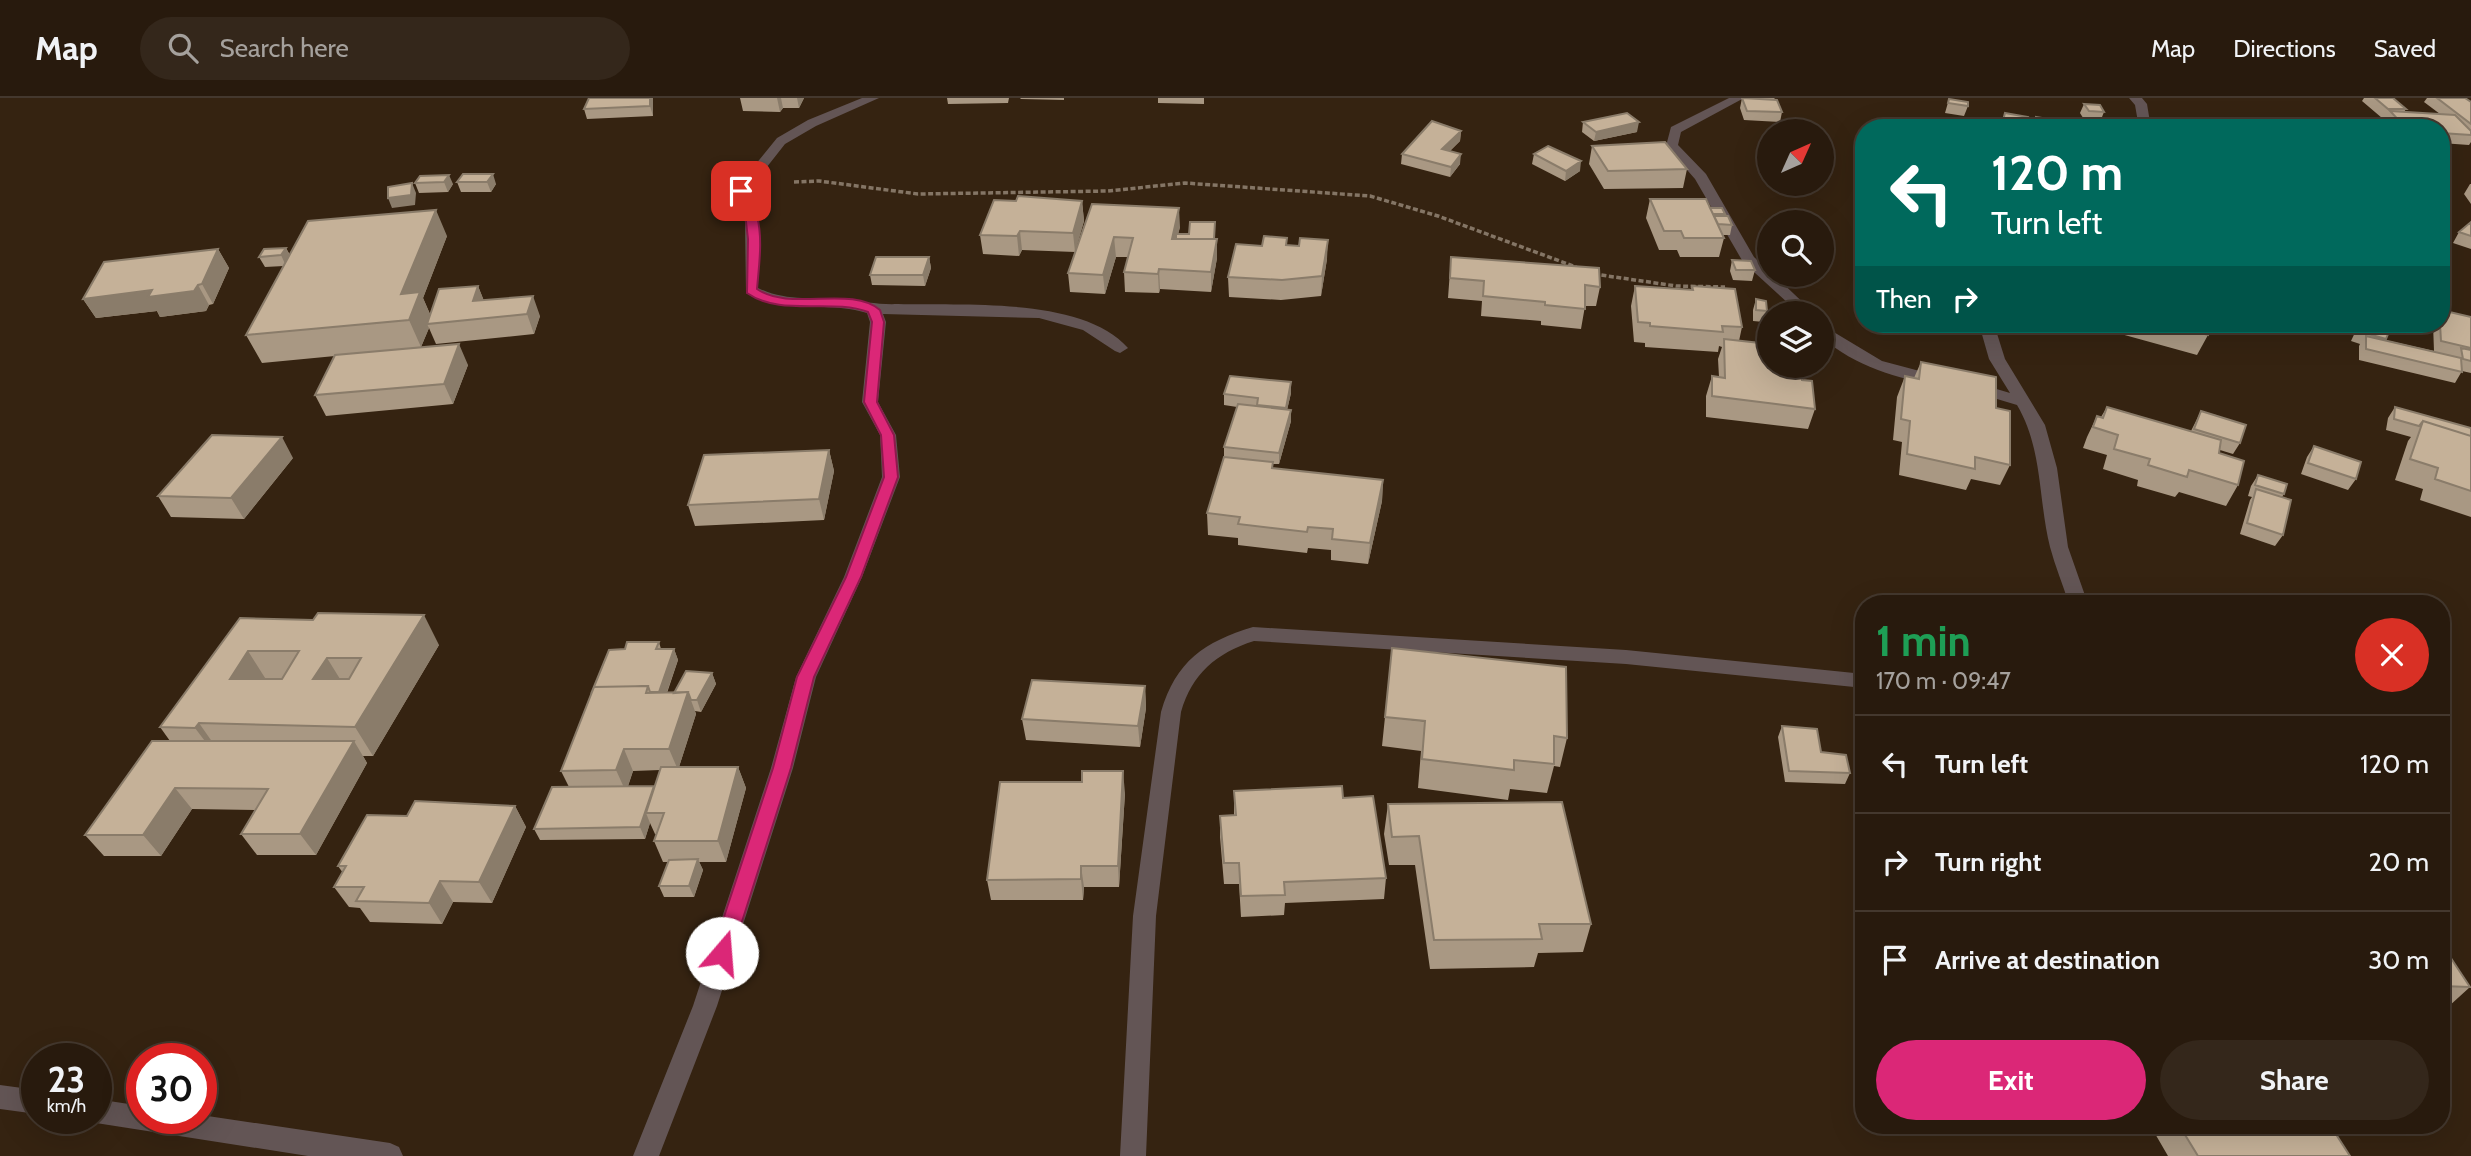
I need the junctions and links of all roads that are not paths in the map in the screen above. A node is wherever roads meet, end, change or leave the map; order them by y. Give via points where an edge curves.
1 (873, 98) edge
2 (1738, 98) edge
3 (2135, 98) edge
4 (2144, 119) edge
5 (1794, 301) edge
6 (874, 310) junction
7 (1989, 333) edge
8 (1834, 340) edge
9 (1120, 348) dead end
10 (2026, 403) junction
11 (2076, 595) edge
12 (1855, 680) edge
13 (0, 1097) edge
14 (21, 1100) edge
15 (112, 1113) edge
16 (390, 1156) edge
17 (646, 1156) edge
18 (1133, 1156) edge

1 - 6 street via 780,141 741,191 741,200 751,213 754,239 751,290 761,297 858,304
2 - 5 street via 1675,130 1672,146 1700,177 1742,252
3 - 4 street
6 - 9 street via 1040,314 1088,327
6 - 17 street via 878,322 870,402 888,435 891,477 853,577 806,677 782,768 705,1006
7 - 10 street via 1997,359
8 - 10 street via 1872,364 1902,374 1965,385
10 - 11 street via 2037,425 2059,547
12 - 18 street via 1626,657 1278,635 1253,634 1213,648 1184,681 1172,709 1152,834 1137,1012
13 - 14 street
15 - 16 street

